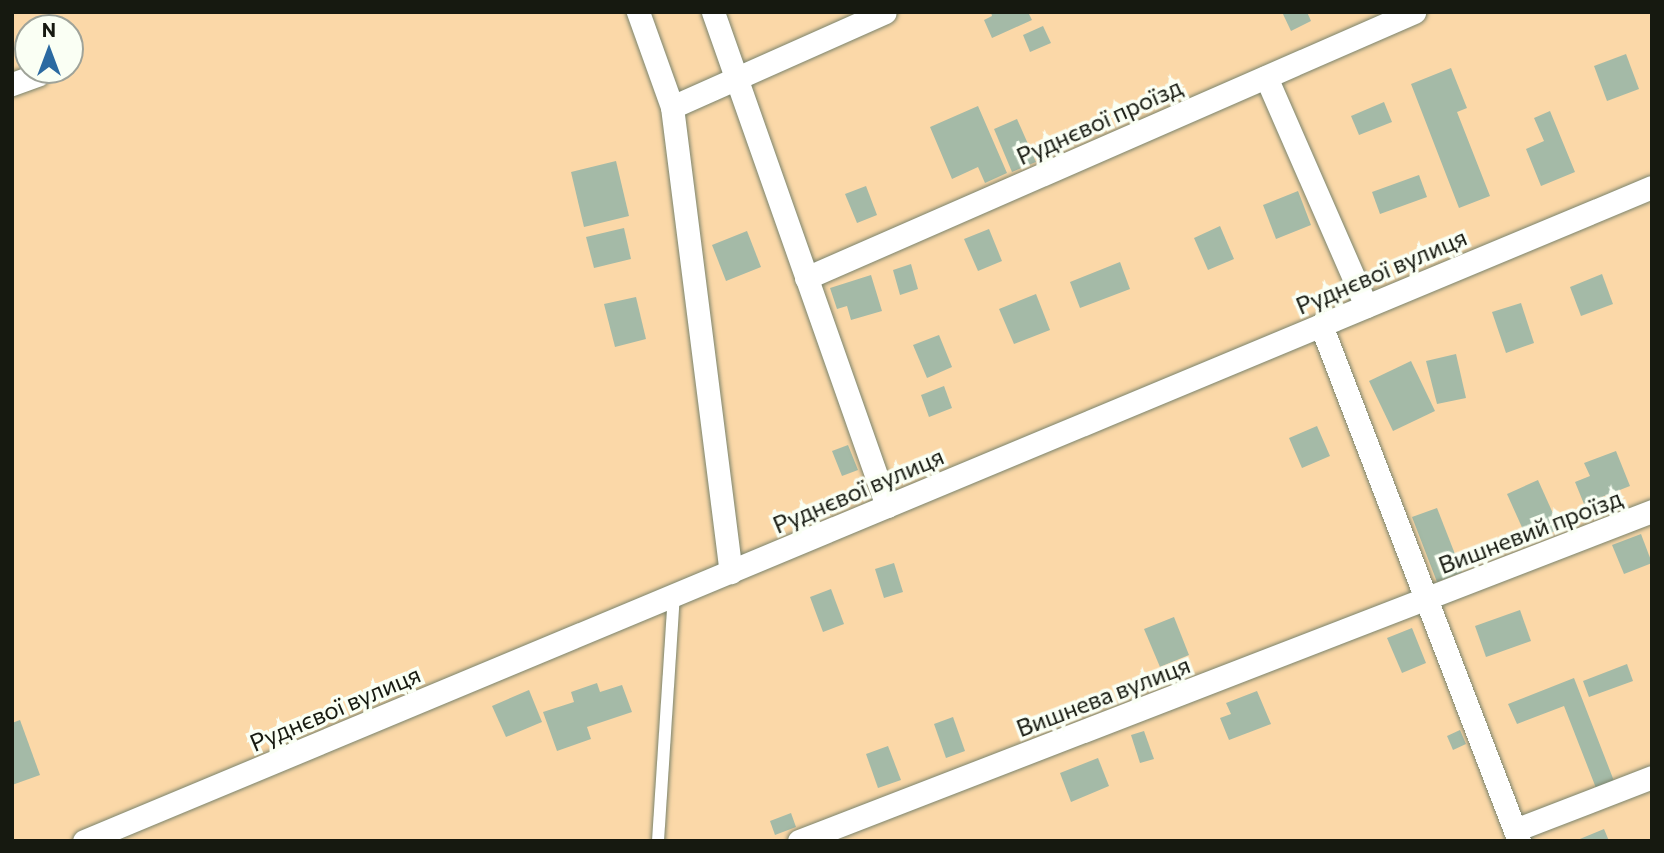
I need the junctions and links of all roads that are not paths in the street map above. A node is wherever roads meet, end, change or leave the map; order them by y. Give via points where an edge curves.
1 (638, 12) edge
2 (713, 12) edge
3 (885, 12) edge
4 (1414, 12) edge
5 (1266, 77) junction
6 (737, 78) junction
7 (672, 107) junction
8 (1652, 187) edge
9 (806, 278) junction
10 (1366, 306) junction
11 (1321, 325) junction
12 (887, 506) junction
13 (1652, 511) edge
14 (731, 572) junction
15 (674, 595) junction
16 (1426, 600) junction
17 (1652, 777) edge
18 (1517, 836) edge
19 (84, 841) edge
20 (658, 841) edge
21 (799, 841) edge

1 - 7 street
2 - 6 street
3 - 6 street
4 - 5 street, Руднєвої проїзд
5 - 9 street, Руднєвої проїзд
5 - 10 street
6 - 7 street
6 - 9 street
7 - 14 street
8 - 10 street, Руднєвої вулиця
9 - 12 street
10 - 11 street, Руднєвої вулиця
11 - 12 street, Руднєвої вулиця
11 - 16 street
12 - 14 street, Руднєвої вулиця
13 - 16 street, Вишневий проїзд
14 - 15 street, Руднєвої вулиця
15 - 19 street, Руднєвої вулиця
15 - 20 lane
16 - 18 street
16 - 21 street, Вишнева вулиця
17 - 18 street

